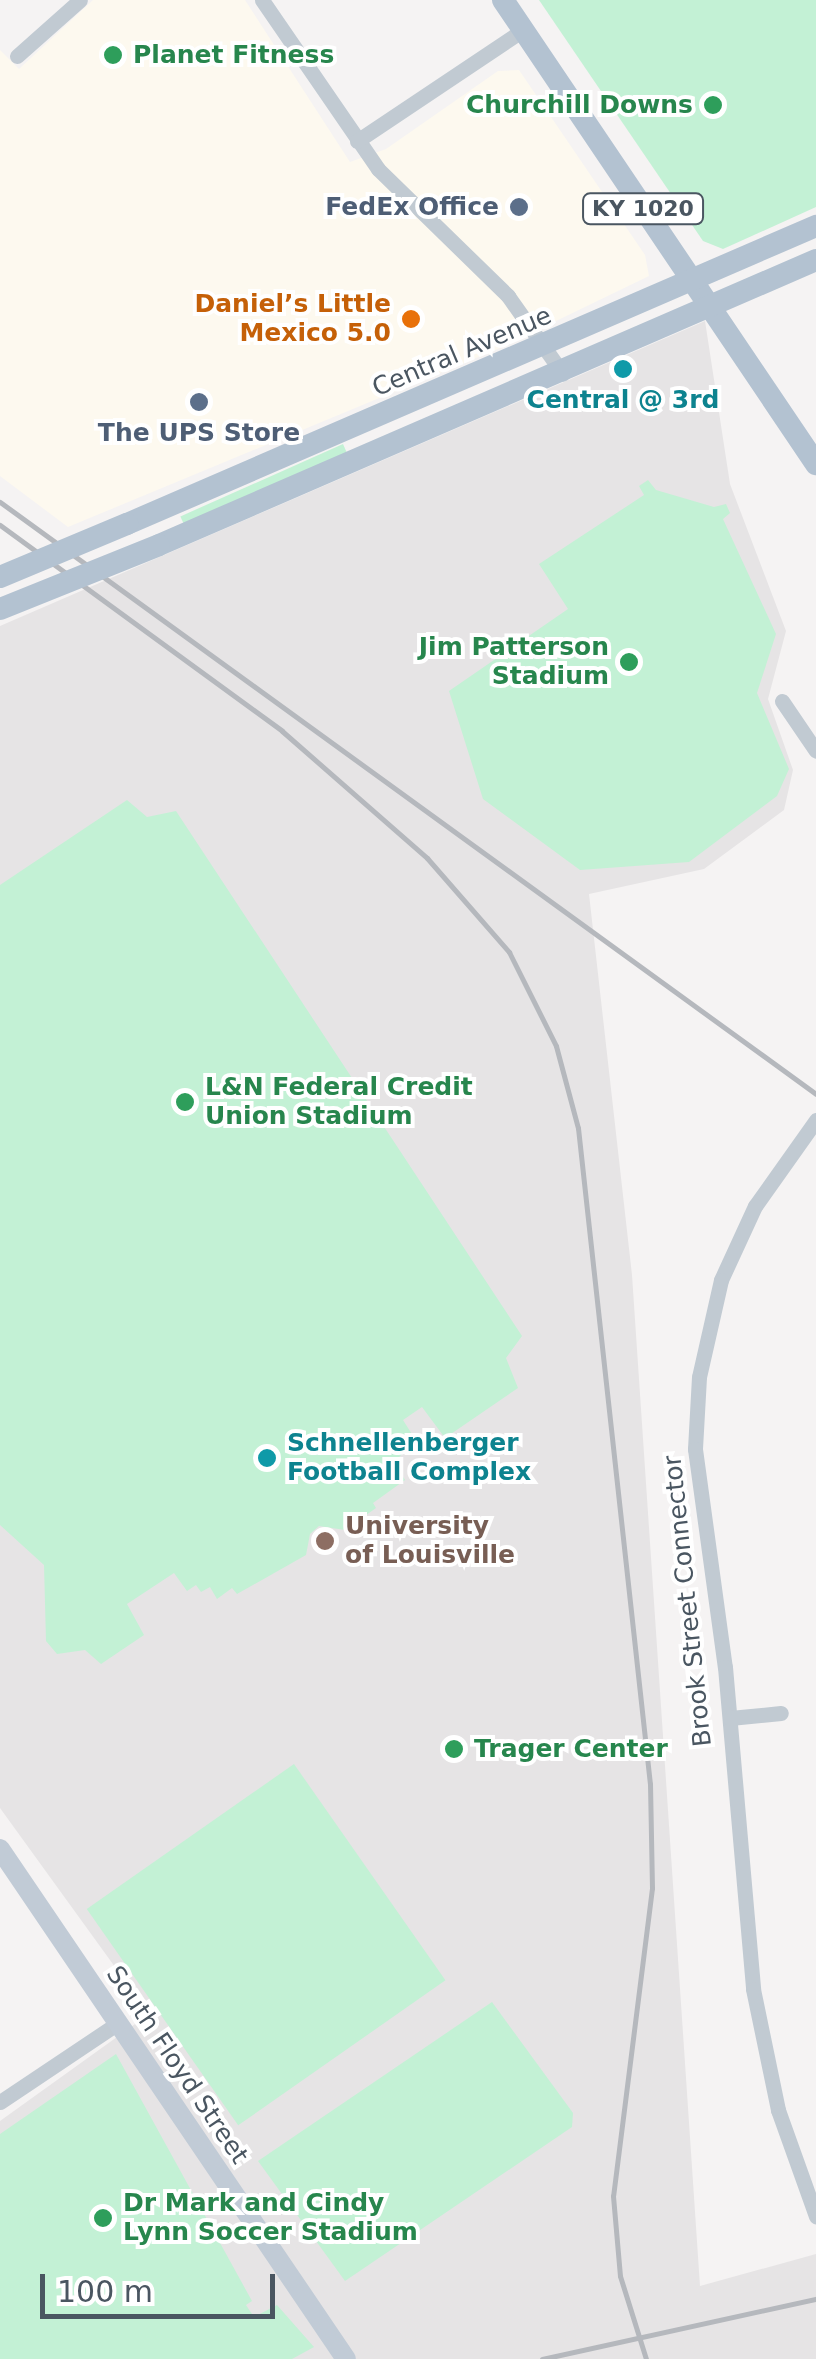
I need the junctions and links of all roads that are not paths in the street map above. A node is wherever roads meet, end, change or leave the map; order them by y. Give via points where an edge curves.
1 (80, 0) edge
2 (262, 0) edge
3 (503, 0) edge
4 (522, 30) junction
5 (17, 56) dead end
6 (357, 140) junction
7 (816, 226) edge
8 (816, 260) edge
9 (692, 282) junction
10 (710, 308) junction
11 (546, 347) junction
12 (564, 374) junction
13 (816, 464) edge
14 (0, 577) edge
15 (0, 609) edge
16 (782, 700) dead end
17 (816, 751) edge
18 (816, 1120) edge
19 (780, 1713) dead end
20 (730, 1718) junction
21 (0, 1849) edge
22 (118, 2023) junction
23 (0, 2102) edge
24 (816, 2216) edge
25 (346, 2359) edge

1 - 5 street
2 - 6 street
3 - 4 main road, KY 1020
4 - 6 street
4 - 9 main road, KY 1020
6 - 11 street via 418,214 508,296
7 - 9 main road, Central Avenue
8 - 10 main road
9 - 10 main road, KY 1020
9 - 11 main road, Central Avenue
10 - 12 main road
10 - 13 main road, KY 1020
11 - 12 street
11 - 14 main road, Central Avenue, bridge
12 - 15 main road, bridge
16 - 17 street
18 - 20 street, Brook Street Connector via 755,1206 713,1306 696,1411 699,1501
19 - 20 street
20 - 24 street, Brook Street Connector via 743,1902 769,2075
21 - 22 street, South Floyd Street
22 - 23 street
22 - 25 street, South Floyd Street

